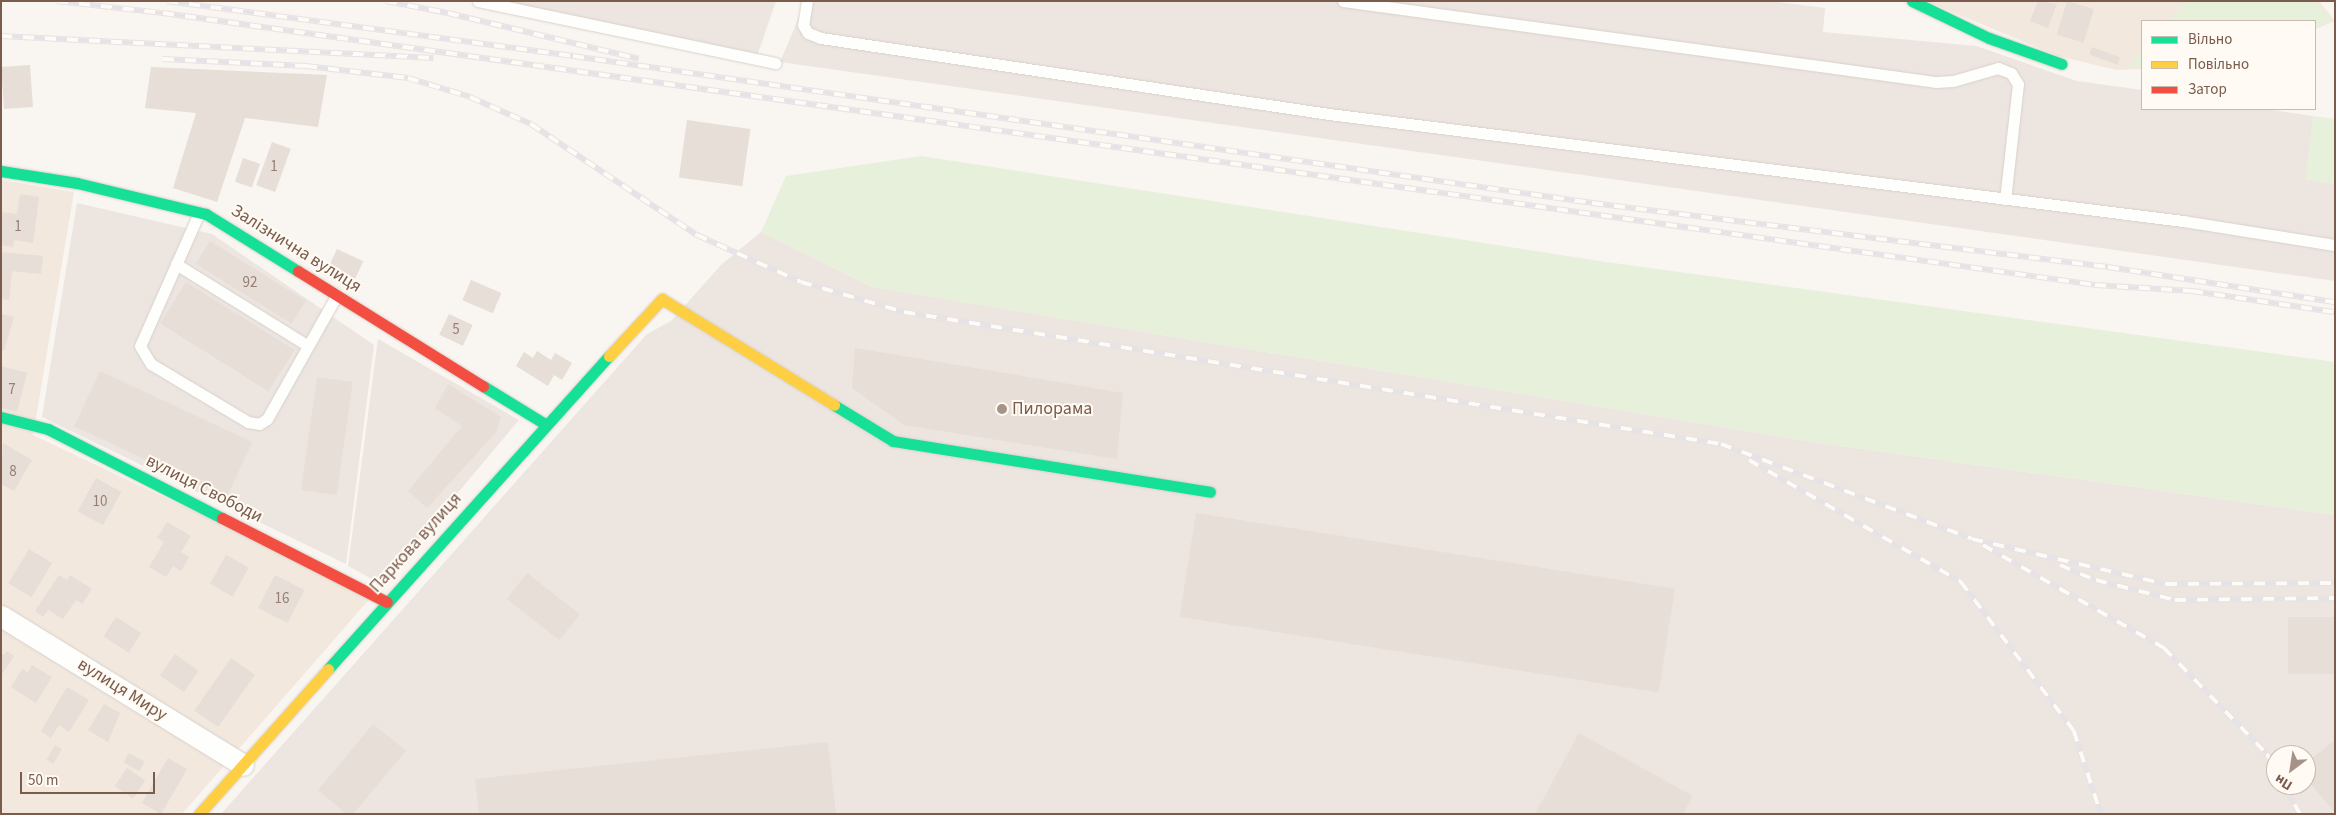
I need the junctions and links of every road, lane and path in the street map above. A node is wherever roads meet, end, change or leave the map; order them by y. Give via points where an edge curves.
1 (478, 1) edge
2 (807, 1) edge
3 (1344, 1) edge
4 (1912, 1) edge
5 (776, 63) dead end
6 (2062, 64) dead end
7 (1, 171) edge
8 (2005, 199) junction
9 (200, 213) junction
10 (2335, 245) edge
11 (176, 264) junction
12 (338, 295) junction
13 (308, 346) junction
14 (1, 417) edge
15 (545, 424) junction
16 (1210, 492) dead end
17 (387, 602) junction
18 (1, 616) edge
19 (243, 765) junction
20 (199, 814) edge

1 - 5 lane
2 - 8 lane via 803,25 808,33 821,38 1329,114
3 - 8 lane via 1936,82 1953,82 1998,68 2011,73 2018,84
4 - 6 street via 1989,38
7 - 9 street, Залізнична вулиця via 77,183
8 - 10 lane via 2183,221
9 - 11 lane
9 - 12 street, Залізнична вулиця
11 - 13 lane
11 - 13 lane via 140,346 151,364 248,422 259,424 267,419
12 - 13 lane
12 - 15 street, Залізнична вулиця
14 - 17 street, вулиця Свободи via 48,429
15 - 16 street, Паркова вулиця via 662,299 893,440
15 - 17 street, Паркова вулиця
17 - 19 street, Паркова вулиця
18 - 19 street, вулиця Миру
19 - 20 street, Паркова вулиця

